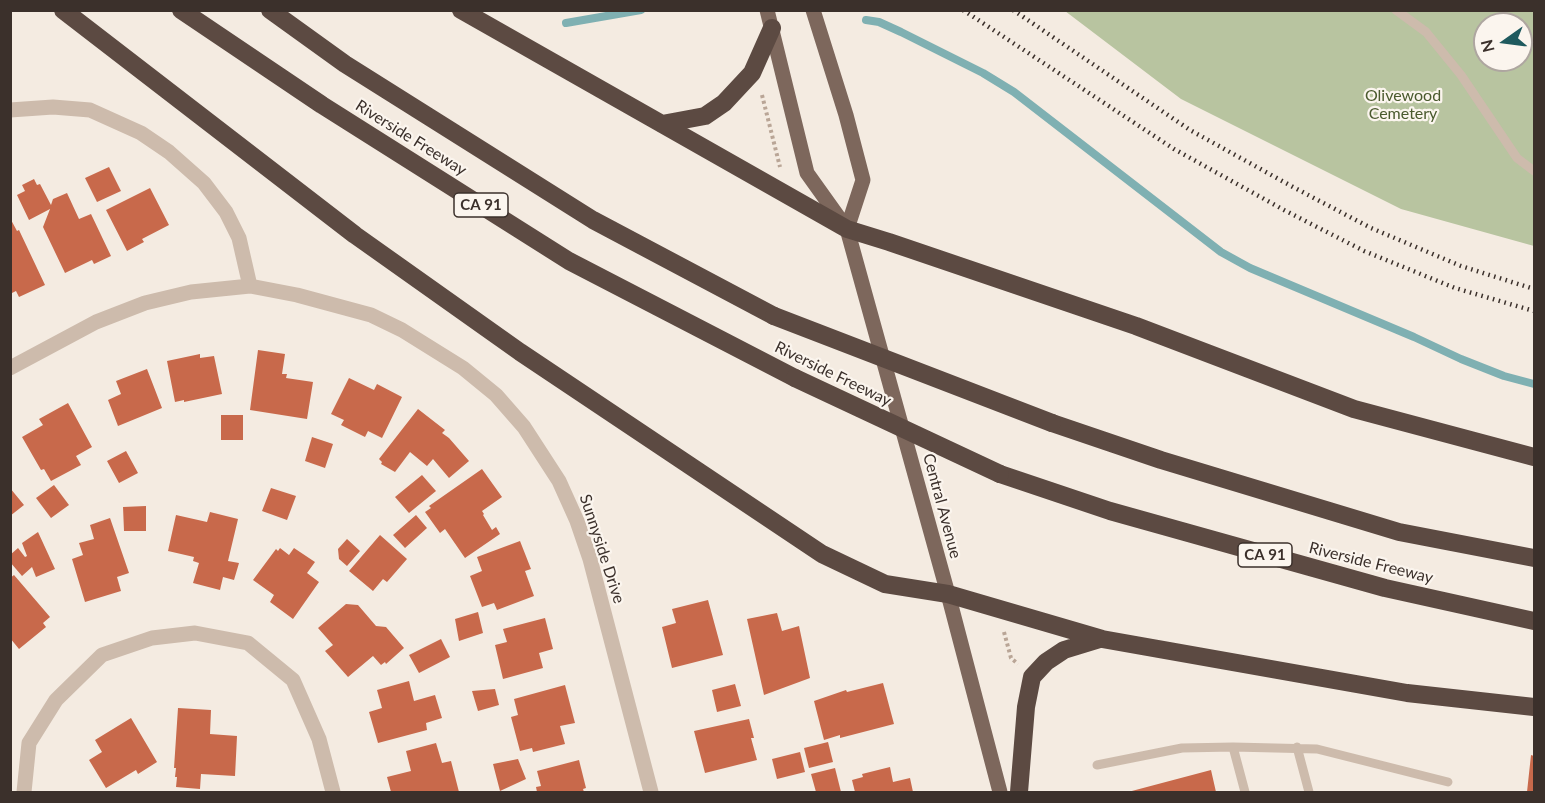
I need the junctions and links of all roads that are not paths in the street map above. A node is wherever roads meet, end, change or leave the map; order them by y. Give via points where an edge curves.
1 (63, 10) edge
2 (181, 10) edge
3 (270, 10) edge
4 (461, 10) edge
5 (813, 10) edge
6 (1396, 10) edge
7 (769, 19) edge
8 (10, 110) edge
9 (662, 124) junction
10 (1534, 171) edge
11 (847, 229) junction
12 (250, 286) junction
13 (10, 368) edge
14 (1534, 457) edge
15 (1534, 558) edge
16 (948, 594) junction
17 (1534, 621) edge
18 (1102, 639) junction
19 (1534, 707) edge
20 (1233, 747) junction
21 (1297, 747) junction
22 (1097, 765) dead end
23 (1448, 782) dead end
24 (24, 792) edge
25 (333, 792) edge
26 (651, 792) edge
27 (1000, 792) edge
28 (1019, 792) edge
29 (1245, 792) edge
30 (1309, 792) edge

1 - 16 highway via 364,242 520,352 822,554 885,584
2 - 17 highway, Riverside Freeway / CA 91, bridge via 322,105 569,261 795,378 1000,474 1110,511 1385,588
3 - 15 highway, Riverside Freeway / CA 91, bridge via 345,64 593,220 774,316 1052,423 1161,460 1399,532
4 - 9 highway
5 - 11 main road via 863,180
6 - 10 lane via 1426,32 1461,75 1517,158
7 - 9 highway via 752,74 724,103 705,116
7 - 11 main road, Central Avenue via 807,173
8 - 12 street via 90,110 141,133 169,152 204,183 226,212 239,238
9 - 11 highway
11 - 14 highway via 1136,326 1354,409
11 - 16 main road, Central Avenue
12 - 13 street, Sunnyside Drive via 191,292 145,303 96,322
12 - 26 street, Sunnyside Drive via 336,305 402,330 463,368 496,395 524,427 559,481 577,521
16 - 18 highway
16 - 27 main road, Central Avenue
18 - 19 highway via 1407,693
18 - 28 highway via 1064,650 1032,677
20 - 21 lane
20 - 22 lane via 1182,748
20 - 29 lane
21 - 23 lane
21 - 30 lane
24 - 25 street via 29,743 56,700 102,655 152,638 195,633 248,643 293,680 319,739

